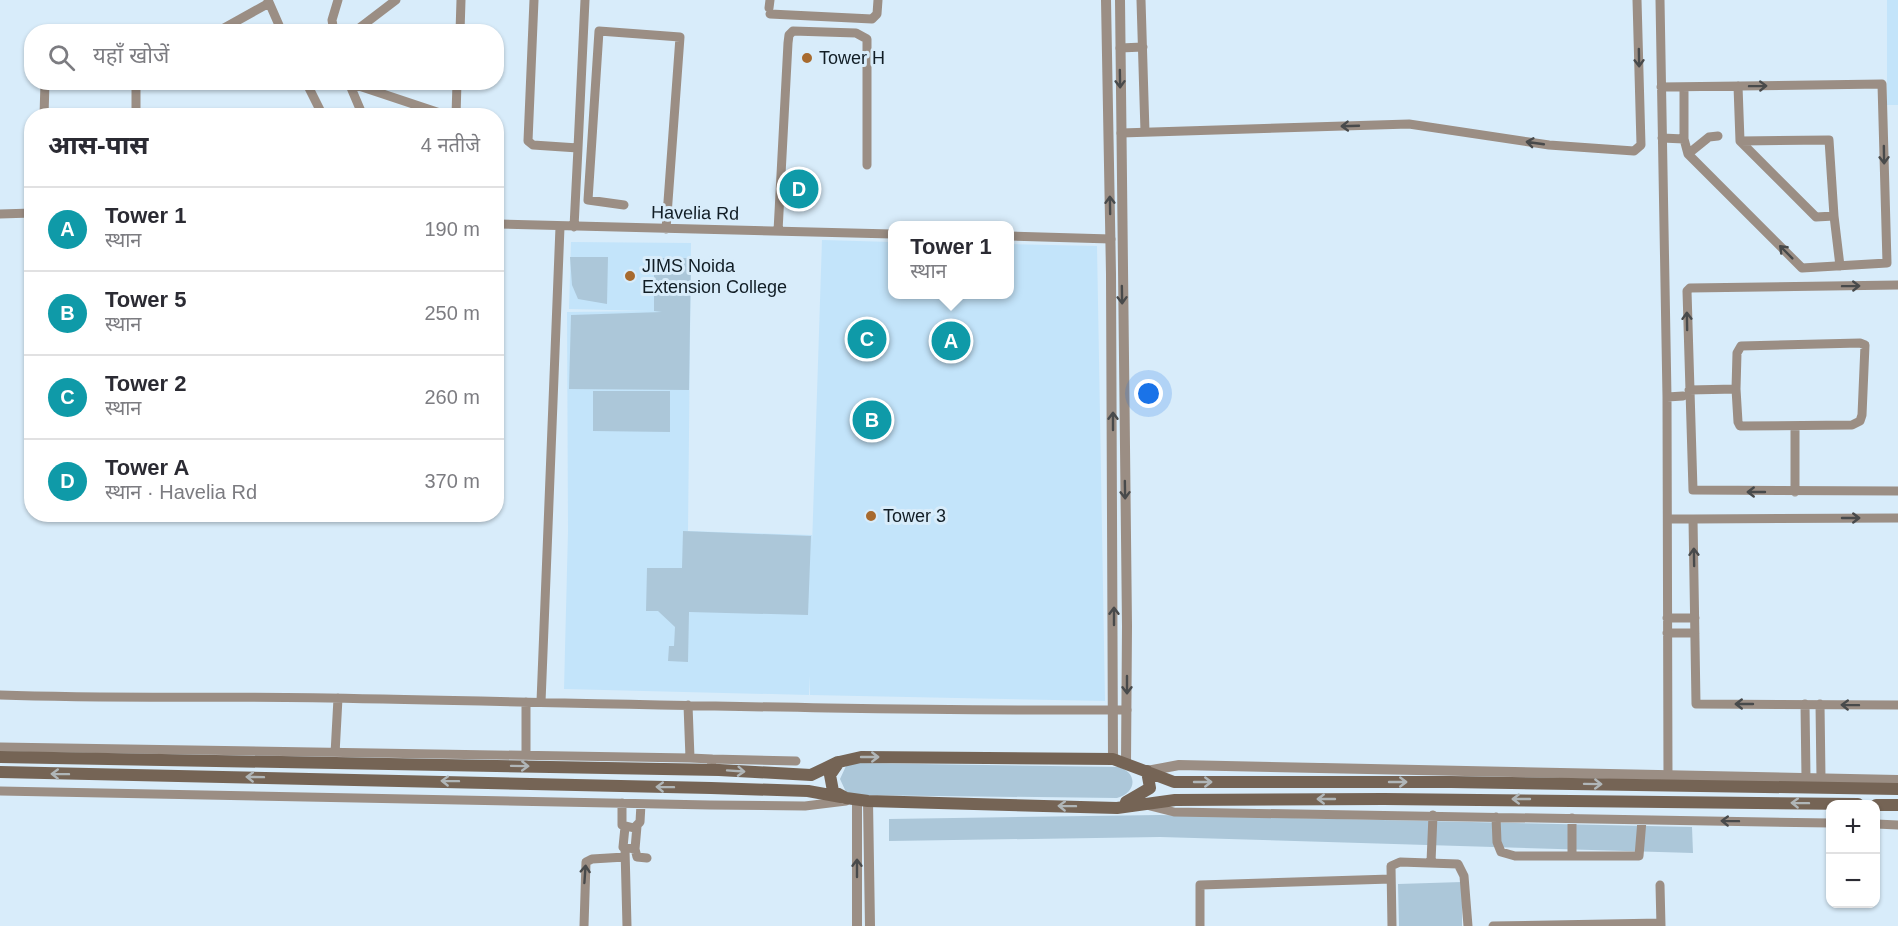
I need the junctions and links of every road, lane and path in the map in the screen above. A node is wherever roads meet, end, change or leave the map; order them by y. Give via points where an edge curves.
1 (338, 0) edge
2 (396, 0) edge
3 (461, 0) edge
4 (534, 0) edge
5 (585, 0) edge
6 (878, 0) edge
7 (1106, 0) edge
8 (1120, 0) edge
9 (1141, 0) edge
10 (1637, 0) edge
11 (1660, 0) edge
12 (269, 2) edge
13 (770, 7) edge
14 (231, 24) edge
15 (279, 24) edge
16 (333, 24) edge
17 (364, 24) edge
18 (460, 24) edge
19 (1143, 47) junction
20 (1120, 48) junction
21 (1738, 86) junction
22 (1661, 87) junction
23 (1684, 87) junction
24 (45, 90) edge
25 (136, 90) edge
26 (310, 90) edge
27 (351, 90) edge
28 (369, 90) edge
29 (458, 90) edge
30 (44, 108) edge
31 (136, 108) edge
32 (319, 108) edge
33 (359, 108) edge
34 (425, 108) edge
35 (456, 108) edge
36 (1145, 132) junction
37 (1121, 133) junction
38 (1718, 136) dead end
39 (1662, 138) junction
40 (1683, 139) junction
41 (1740, 141) junction
42 (578, 148) junction
43 (1688, 154) junction
44 (867, 165) dead end
45 (624, 205) dead end
46 (24, 213) edge
47 (0, 214) edge
48 (1834, 216) junction
49 (504, 224) edge
50 (560, 227) junction
51 (574, 227) junction
52 (666, 229) junction
53 (778, 231) junction
54 (888, 234) edge
55 (1014, 236) edge
56 (1111, 239) junction
57 (1840, 266) junction
58 (1117, 274) junction
59 (1898, 285) edge
60 (1678, 380) junction
61 (1736, 388) junction
62 (1686, 393) junction
63 (1667, 397) junction
64 (1795, 426) junction
65 (1898, 491) edge
66 (1795, 492) junction
67 (1898, 518) edge
68 (1668, 519) junction
69 (1693, 519) junction
70 (1667, 618) junction
71 (1695, 618) junction
72 (1667, 633) junction
73 (1695, 633) junction
74 (0, 695) edge
75 (338, 698) junction
76 (526, 702) junction
77 (541, 702) junction
78 (1805, 704) junction
79 (1820, 704) junction
80 (688, 705) junction
81 (1898, 705) edge
82 (1114, 710) junction
83 (1127, 710) junction
84 (0, 747) edge
85 (335, 754) junction
86 (526, 756) junction
87 (0, 757) edge
88 (690, 758) junction
89 (796, 760) dead end
90 (1120, 761) junction
91 (839, 762) junction
92 (711, 764) junction
93 (1147, 771) junction
94 (0, 772) edge
95 (1806, 778) junction
96 (1821, 778) junction
97 (1668, 780) junction
98 (1898, 780) edge
99 (1850, 783) junction
100 (711, 788) junction
101 (1898, 789) edge
102 (0, 791) edge
103 (856, 800) junction
104 (622, 803) junction
105 (641, 804) junction
106 (1826, 804) edge
107 (710, 805) junction
108 (1146, 805) junction
109 (1880, 805) edge
110 (1898, 805) edge
111 (1104, 807) junction
112 (1433, 816) junction
113 (1496, 817) junction
114 (1572, 818) junction
115 (1642, 820) junction
116 (1826, 823) edge
117 (1880, 824) edge
118 (1898, 825) edge
119 (638, 826) junction
120 (625, 827) junction
121 (628, 852) junction
122 (1572, 855) junction
123 (647, 858) dead end
124 (1431, 862) junction
125 (1391, 879) junction
126 (1660, 885) dead end
127 (1660, 924) edge
128 (584, 926) edge
129 (627, 926) edge
130 (857, 926) edge
131 (870, 926) edge
132 (1200, 926) edge
133 (1392, 926) edge
134 (1468, 926) edge
135 (1493, 926) edge

1 - 16 street
2 - 17 street
3 - 18 street
4 - 42 street via 528,141 533,145
5 - 42 street
6 - 13 street via 877,14 872,19
56 -> 7 street
8 - 20 street
9 - 19 street
10 -> 36 street via 1641,145 1634,152 1549,145 1409,124
11 - 22 street
12 - 14 street
12 - 15 street
19 - 20 street
19 - 36 street
20 -> 37 street
21 - 23 street
21 - 41 street
21 -> 57 street via 1882,84 1887,263
22 - 23 street
22 - 39 street
23 - 40 street
24 - 30 street
25 - 31 street
26 - 32 street
27 - 33 street
28 - 34 street
29 - 35 street
36 - 37 street
37 - 58 street
38 - 43 street via 1709,137
39 - 40 street
39 - 60 street
40 - 43 street
41 - 48 street via 1816,217
41 - 48 street via 1829,140
42 - 51 street
57 -> 43 street via 1802,268
44 - 53 street via 867,39 856,33 793,31 788,43
45 - 52 street via 588,200 599,31 680,37
46 - 47 street
48 - 57 street
49 - 50 street, Havelia Rd
50 - 51 street, Havelia Rd
50 - 77 street
51 - 52 street, Havelia Rd
52 - 53 street, Havelia Rd
53 - 54 street, Havelia Rd
55 - 56 street
56 - 58 street
82 -> 58 street
58 -> 83 street
60 -> 59 street via 1689,289
60 - 62 street
60 - 63 street
61 - 62 street
61 - 64 street via 1740,426
61 - 64 street via 1737,353 1742,346 1860,342 1865,345 1860,421 1852,425
62 - 63 street
66 -> 62 street via 1693,490
63 - 68 street
64 - 66 street
65 - 66 street
69 -> 67 street
68 - 69 street
68 - 70 street
71 -> 69 street
70 - 71 street
70 - 72 street
71 - 73 street
72 - 73 street
72 - 97 street
78 -> 73 street via 1696,704
74 - 75 street
75 - 76 street
75 - 85 street
76 - 77 street
76 - 86 street
77 - 80 street
78 - 79 street
78 - 95 street
81 -> 79 street
79 - 96 street
80 - 82 street
80 - 88 street
82 - 83 street
82 - 90 street
83 - 90 street
84 - 85 street
85 - 86 street
86 - 88 street
87 -> 92 main road
88 - 92 street
89 - 92 street
91 -> 90 main road via 861,757
90 - 93 main road
92 -> 91 main road via 811,776
91 - 103 main road via 830,776 833,791
93 -> 97 main road via 1174,782
93 - 111 main road via 1150,789 1131,801
100 -> 94 main road
95 - 96 street
95 - 97 street
96 - 99 street
97 - 99 main road
98 - 99 street
99 - 101 main road
100 - 103 main road via 808,791
100 - 107 street
102 - 104 street
103 - 107 street via 805,806
111 -> 103 main road
130 -> 103 street
103 - 131 street
104 - 105 street
104 - 120 street via 621,820
105 - 107 street
105 - 119 street
106 -> 108 main road via 1384,799 1175,800
108 - 111 main road
108 - 112 street via 1174,812
109 - 110 main road
112 - 113 street
112 - 124 street
113 - 114 street
113 - 122 street via 1497,843 1505,855
114 - 115 street
114 - 122 street
116 -> 115 street
115 - 122 street via 1639,856
117 - 118 street
119 - 120 street
119 - 121 street
120 - 121 street
121 - 123 street
128 -> 121 street via 586,862
121 - 129 street
124 - 125 street via 1394,863
124 - 134 street via 1451,862 1462,868
125 - 132 street via 1200,885
125 - 133 street
126 - 127 street
127 - 135 street

